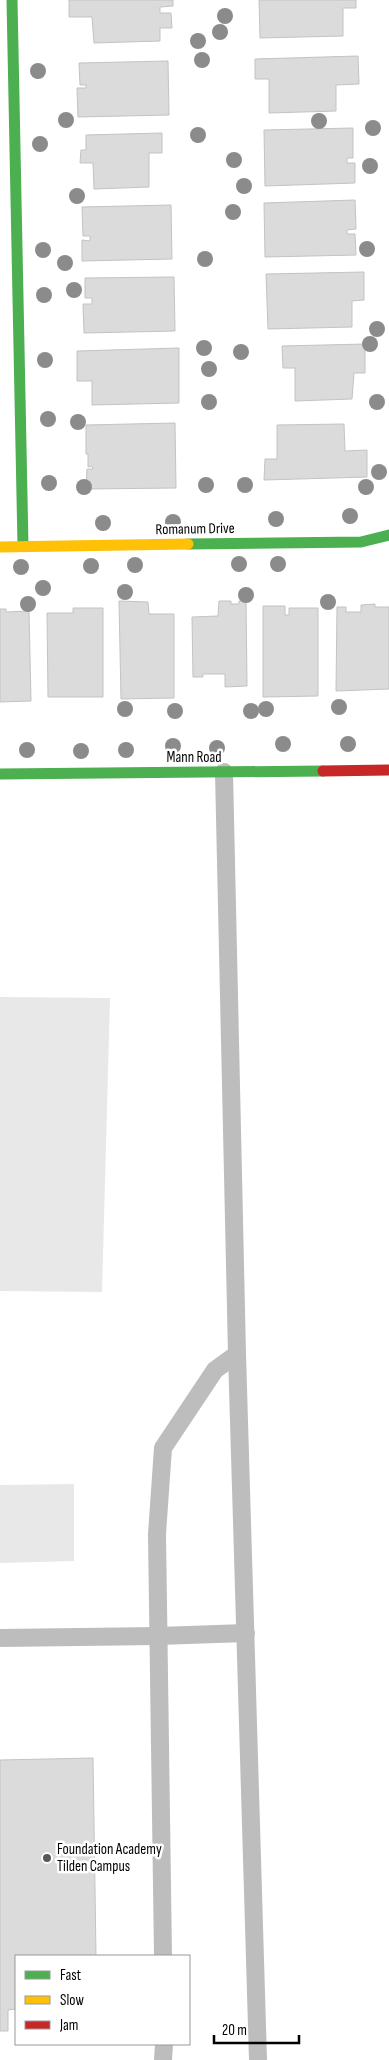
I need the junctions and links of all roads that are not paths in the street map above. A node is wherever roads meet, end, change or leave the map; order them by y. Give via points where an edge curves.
1 (12, 0) edge
2 (389, 536) edge
3 (23, 546) junction
4 (0, 547) edge
5 (389, 770) edge
6 (224, 772) junction
7 (0, 774) edge
8 (238, 1354) junction
9 (246, 1633) junction
10 (158, 1636) junction
11 (0, 1638) edge
12 (163, 1955) edge
13 (164, 2045) edge
14 (163, 2060) edge
15 (258, 2060) edge

1 - 3 street
2 - 3 street, Romanum Drive via 361,542
3 - 4 street, Romanum Drive
5 - 6 street, Mann Road
6 - 7 street, Mann Road
6 - 8 lane
8 - 9 lane
8 - 10 lane via 215,1370 163,1448 157,1534
9 - 10 lane
9 - 15 lane
10 - 11 lane
10 - 12 lane
13 - 14 lane

